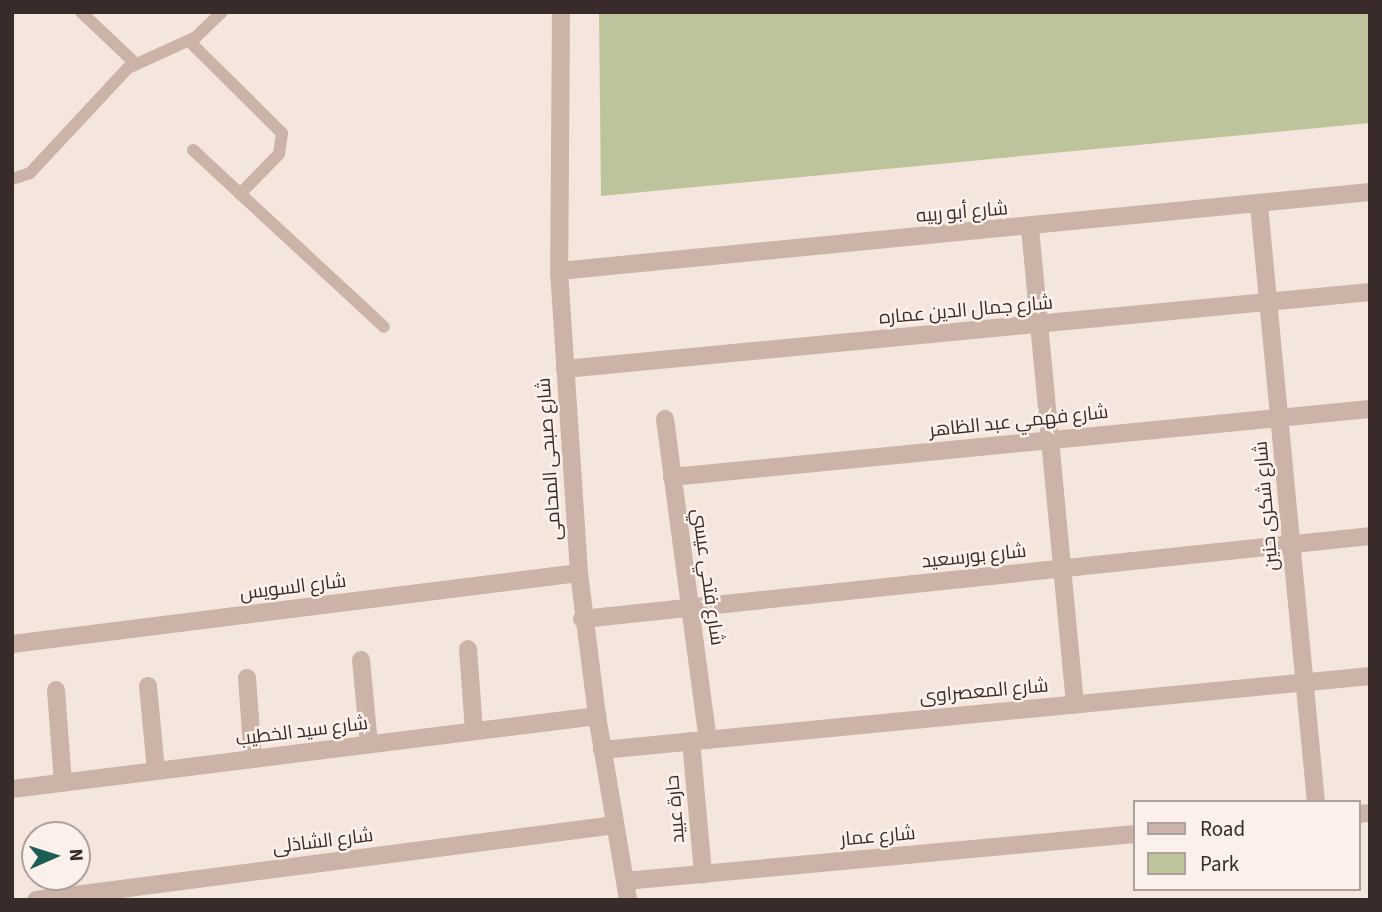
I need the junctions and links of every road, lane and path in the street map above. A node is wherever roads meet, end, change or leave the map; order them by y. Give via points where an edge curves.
1 (81, 12) edge
2 (222, 12) edge
3 (561, 12) edge
4 (189, 41) junction
5 (135, 63) junction
6 (193, 150) dead end
7 (12, 179) edge
8 (1370, 192) edge
9 (240, 194) junction
10 (1259, 206) junction
11 (1030, 228) junction
12 (559, 271) junction
13 (1370, 292) edge
14 (1269, 305) junction
15 (1039, 326) junction
16 (384, 327) dead end
17 (565, 369) junction
18 (1370, 409) edge
19 (1280, 418) junction
20 (665, 419) dead end
21 (1050, 440) junction
22 (672, 477) junction
23 (1370, 536) edge
24 (1292, 545) junction
25 (1062, 569) junction
26 (579, 573) junction
27 (690, 607) junction
28 (582, 619) junction
29 (12, 644) edge
30 (468, 649) dead end
31 (361, 660) dead end
32 (1370, 676) edge
33 (247, 678) dead end
34 (1305, 682) junction
35 (148, 686) dead end
36 (56, 690) dead end
37 (1075, 705) junction
38 (597, 716) junction
39 (474, 731) junction
40 (700, 741) junction
41 (369, 744) junction
42 (603, 750) junction
43 (253, 759) junction
44 (156, 771) junction
45 (63, 783) junction
46 (12, 789) edge
47 (1316, 800) edge
48 (615, 825) junction
49 (1134, 834) edge
50 (703, 874) junction
51 (625, 881) junction
52 (36, 900) edge
53 (628, 900) edge

1 - 5 lane
2 - 4 lane
3 - 12 street, شارع صبحى المحامى
4 - 5 lane
4 - 9 lane via 278,124 282,133 279,154
5 - 7 lane via 30,173
6 - 9 lane
8 - 10 street, شارع أبو ربيه
9 - 16 lane
10 - 11 street, شارع أبو ربيه
10 - 14 street, شارع شكرى حنين
11 - 12 street, شارع أبو ربيه
11 - 15 street
12 - 17 street, شارع صبحى المحامى
13 - 14 street, شارع جمال الدين عماره
14 - 15 street, شارع جمال الدين عماره
14 - 19 street, شارع شكرى حنين
15 - 17 street, شارع جمال الدين عماره
15 - 21 street
17 - 26 street, شارع صبحى المحامى
18 - 19 street, شارع فهمي عبد الظاهر
19 - 21 street, شارع فهمي عبد الظاهر
19 - 24 street, شارع شكرى حنين
20 - 22 street, شارع فتحي عيسي
21 - 22 street, شارع فهمي عبد الظاهر
21 - 25 street
22 - 27 street, شارع فتحي عيسي
23 - 24 street, شارع بورسعيد
24 - 25 street, شارع بورسعيد
24 - 34 street, شارع شكرى حنين
25 - 27 street, شارع بورسعيد
25 - 37 street
26 - 28 street, شارع صبحى المحامى
26 - 29 street, شارع السويس
27 - 28 street, شارع بورسعيد
27 - 40 street, شارع فتحي عيسي
28 - 38 street, شارع صبحى المحامى
30 - 39 street
31 - 41 street
32 - 34 street, شارع المعصراوى
33 - 43 street
34 - 37 street, شارع المعصراوى
34 - 47 street, شارع شكرى حنين
35 - 44 street
36 - 45 street
37 - 40 street, شارع المعصراوى
38 - 39 street, شارع سيد الخطيب
38 - 42 street, شارع صبحى المحامى
39 - 41 street, شارع سيد الخطيب
40 - 42 street, شارع المعصراوى
40 - 50 street, حارة عبيد
41 - 43 street, شارع سيد الخطيب
42 - 48 street, شارع صبحى المحامى
43 - 44 street, شارع سيد الخطيب
44 - 45 street, شارع سيد الخطيب
45 - 46 street, شارع سيد الخطيب
48 - 51 street, شارع صبحى المحامى
48 - 52 street, شارع الشاذلى
49 - 50 street, شارع عمار
50 - 51 street, شارع عمار
51 - 53 street, شارع صبحى المحامى

